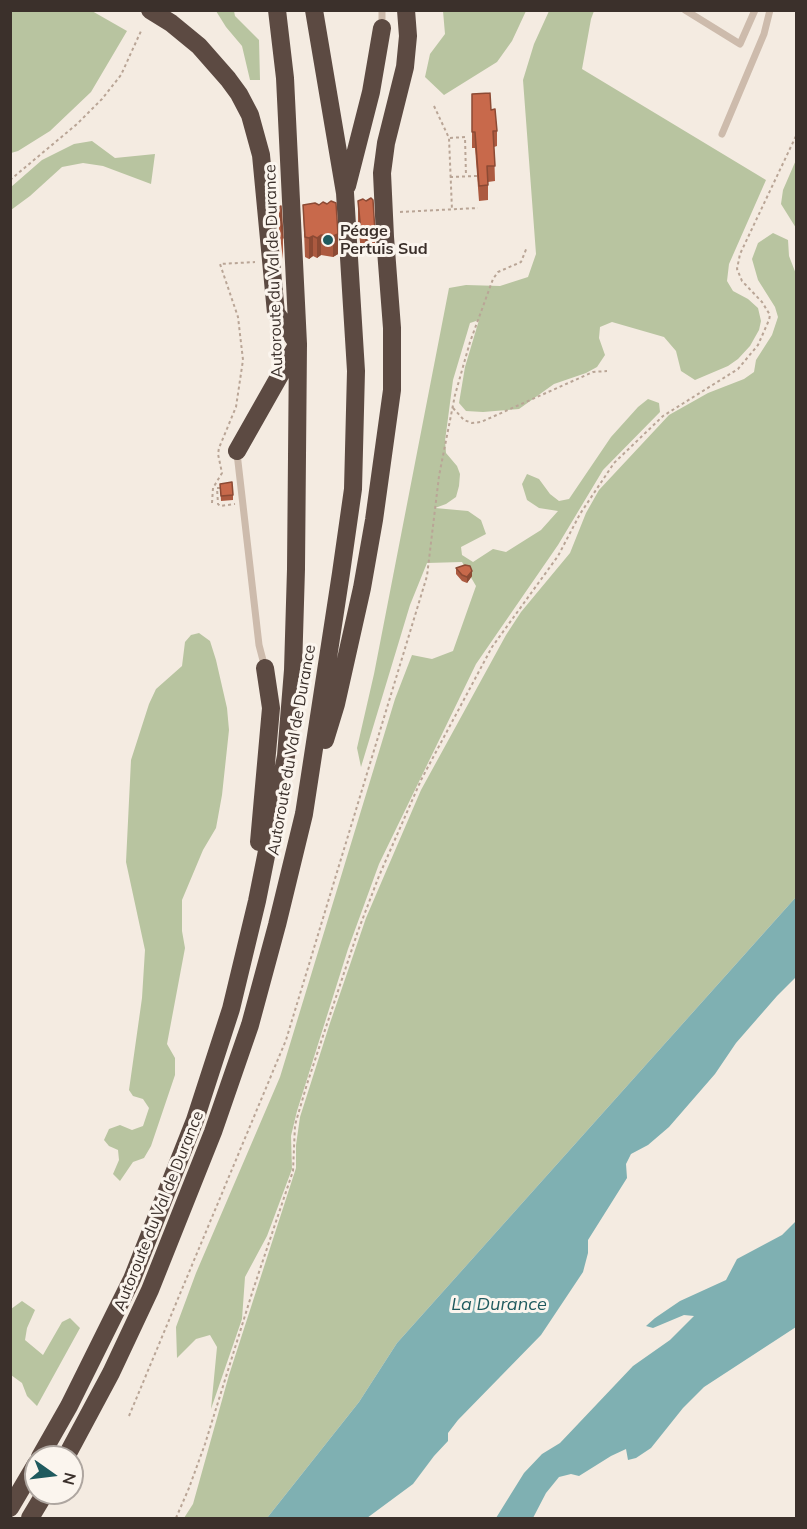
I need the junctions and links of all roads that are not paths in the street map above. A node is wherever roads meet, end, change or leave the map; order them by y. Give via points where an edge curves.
1 (150, 10) edge
2 (277, 10) edge
3 (314, 10) edge
4 (406, 10) edge
5 (685, 10) edge
6 (755, 10) edge
7 (770, 10) edge
8 (382, 19) edge
9 (722, 134) dead end
10 (345, 193) junction
11 (298, 344) junction
12 (237, 451) joint
13 (265, 668) joint
14 (304, 814) junction
15 (257, 901) junction
16 (47, 1445) edge
17 (72, 1445) edge
18 (24, 1484) edge
19 (38, 1505) edge
20 (10, 1508) edge
21 (30, 1518) edge

1 - 11 highway via 199,46 218,66 249,115 261,155 276,313
2 - 11 highway, Autoroute du Val de Durance via 285,78
3 - 10 highway, Autoroute du Val de Durance
4 - 14 highway via 405,67 382,173 392,390 362,588 336,704
5 - 6 lane via 740,44
7 - 9 lane via 764,34
8 - 10 highway via 371,92
10 - 14 highway, Autoroute du Val de Durance via 356,371 352,489
11 - 12 highway
11 - 15 highway, Autoroute du Val de Durance via 292,681 286,756
12 - 13 lane via 259,645
13 - 15 highway via 271,708
14 - 17 highway, Autoroute du Val de Durance via 250,1025 213,1132 150,1290
15 - 16 highway, Autoroute du Val de Durance via 231,1009 166,1196 132,1279
18 - 20 highway
19 - 21 highway

